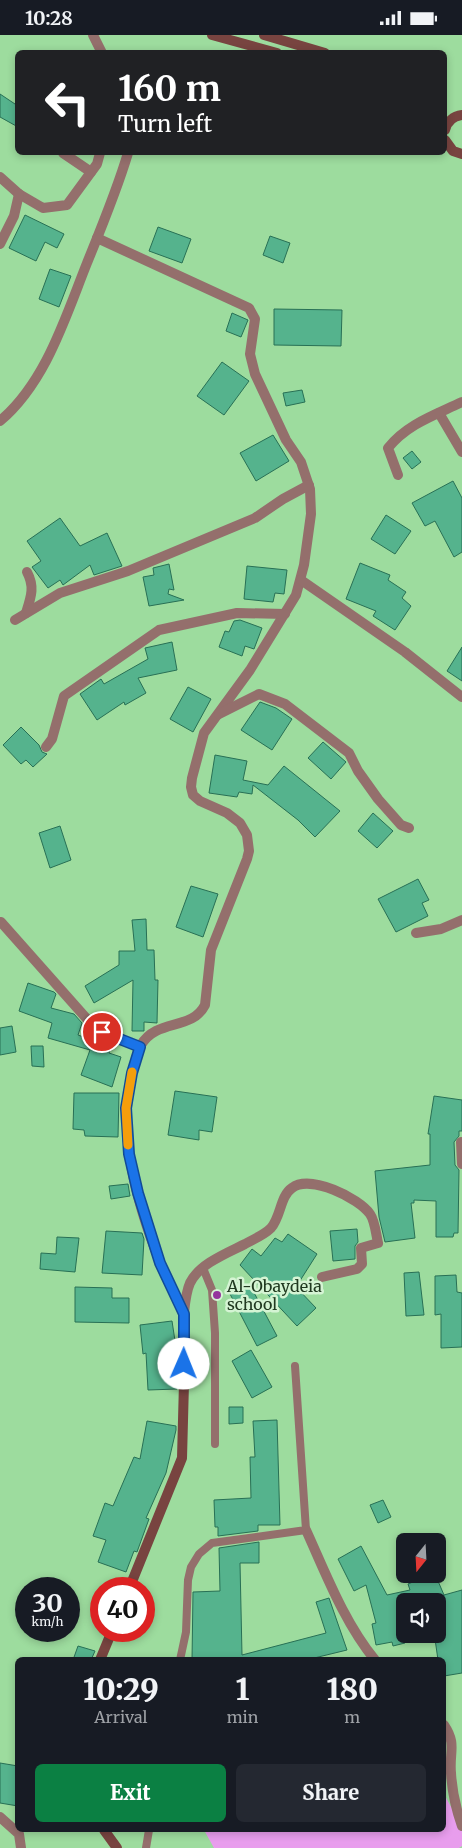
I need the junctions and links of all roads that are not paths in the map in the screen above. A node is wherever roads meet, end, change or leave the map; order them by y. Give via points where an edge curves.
1 (212, 35) edge
2 (264, 35) edge
3 (94, 37) edge
4 (96, 50) edge
5 (100, 50) edge
6 (266, 50) edge
7 (315, 50) edge
8 (454, 115) edge
9 (447, 126) edge
10 (447, 144) edge
11 (66, 155) edge
12 (99, 155) edge
13 (127, 155) edge
14 (461, 156) edge
15 (91, 172) junction
16 (0, 177) edge
17 (19, 194) junction
18 (97, 238) junction
19 (0, 245) edge
20 (462, 402) edge
21 (439, 413) junction
22 (0, 421) edge
23 (462, 452) edge
24 (398, 475) dead end
25 (309, 485) junction
26 (27, 572) dead end
27 (301, 580) junction
28 (26, 613) junction
29 (285, 614) junction
30 (15, 620) dead end
31 (462, 697) edge
32 (217, 715) junction
33 (46, 747) dead end
34 (409, 828) dead end
35 (462, 920) edge
36 (1, 922) dead end
37 (416, 933) dead end
38 (140, 1047) junction
39 (461, 1142) dead end
40 (462, 1164) edge
41 (203, 1268) junction
42 (322, 1277) dead end
43 (184, 1314) junction
44 (295, 1366) dead end
45 (215, 1444) dead end
46 (306, 1530) junction
47 (134, 1577) edge
48 (107, 1642) edge
49 (101, 1657) edge
50 (181, 1657) edge
51 (374, 1657) edge
52 (446, 1728) edge
53 (0, 1817) edge
54 (462, 1826) edge
55 (15, 1830) edge
56 (17, 1832) edge
57 (105, 1832) edge
58 (149, 1832) edge
59 (21, 1848) edge
60 (117, 1848) edge
61 (146, 1848) edge

1 - 6 street
2 - 7 street
3 - 4 street
3 - 5 street
8 - 9 street
10 - 14 street
11 - 15 street
12 - 15 street
13 - 18 street
15 - 17 street via 67,205 43,208
16 - 17 street
17 - 19 street via 14,217
18 - 22 street via 38,375 13,410
18 - 25 street via 249,308 255,319 250,354 255,374 286,440 301,462
20 - 21 street
21 - 23 street
21 - 24 street via 409,427 388,448
25 - 27 street via 311,514
25 - 28 street via 255,518 128,571 60,593
26 - 28 street via 33,592
27 - 29 street
27 - 31 street via 405,652
28 - 30 street
29 - 32 street
29 - 33 street via 237,613 160,630 60,698 52,739
32 - 34 street via 259,694 285,704 349,753 378,799 401,825
32 - 38 street via 204,733 191,787 193,795 200,801 240,823 247,835 249,851 212,950 207,996 201,1013 156,1030
35 - 37 street via 441,929
36 - 38 street via 102,1032
38 - 43 street via 126,1108 129,1154 160,1263
39 - 40 street
41 - 42 street via 272,1227 292,1187 311,1184 346,1195 361,1204 371,1216 378,1243 360,1248 362,1264 357,1269
41 - 43 street via 190,1283
41 - 45 lane via 212,1290 215,1333
43 - 47 street via 182,1458
44 - 46 lane
46 - 50 lane via 212,1543 198,1554 188,1580 186,1632
46 - 51 street via 349,1621
48 - 49 street
52 - 54 street via 453,1747 454,1798
53 - 55 street
56 - 59 street
57 - 60 street
58 - 61 lane

